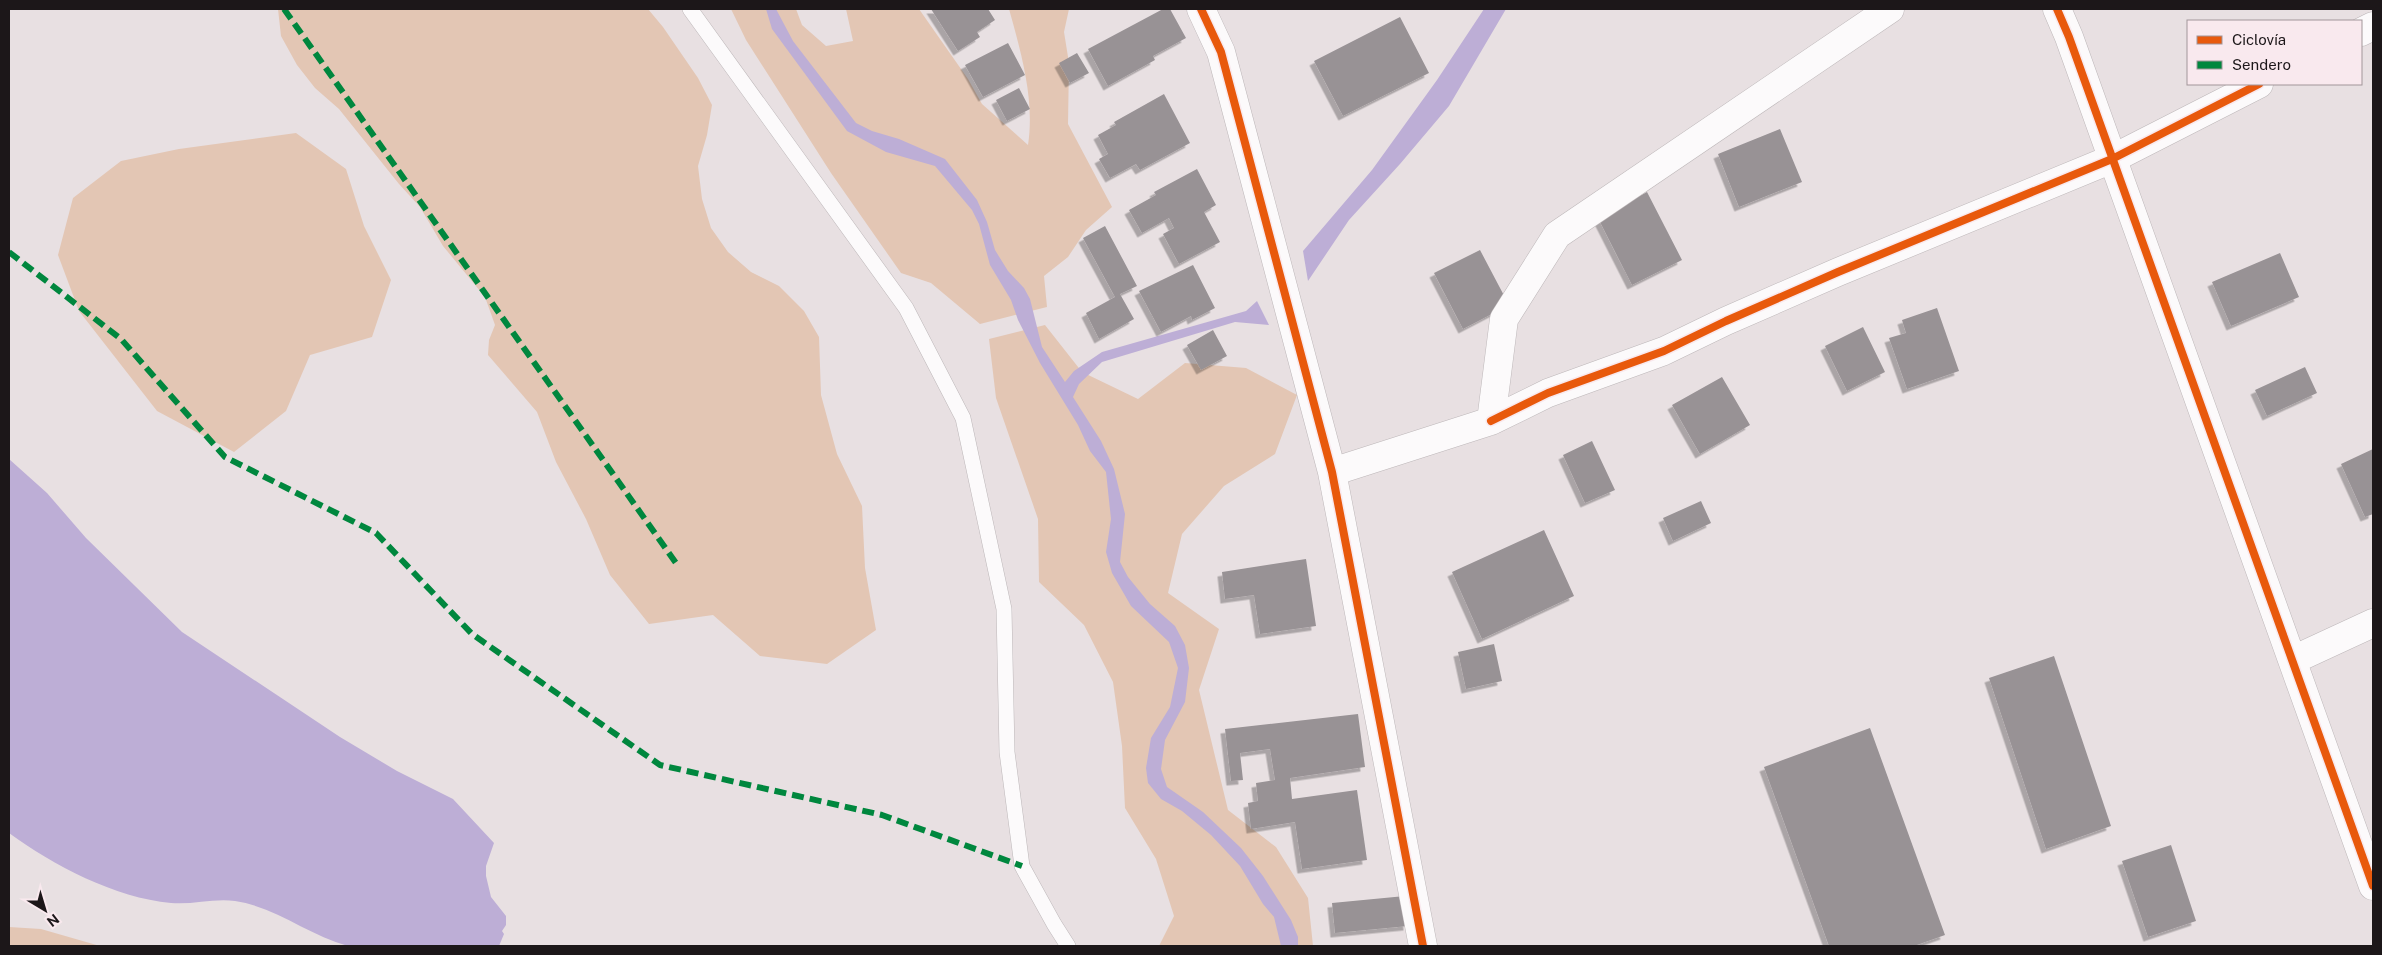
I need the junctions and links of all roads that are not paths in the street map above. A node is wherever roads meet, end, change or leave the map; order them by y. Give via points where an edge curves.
1 (690, 9) edge
2 (1201, 9) edge
3 (1890, 9) edge
4 (2057, 9) edge
5 (2257, 85) edge
6 (2112, 159) junction
7 (1491, 421) junction
8 (1332, 472) junction
9 (2373, 622) edge
10 (2293, 660) junction
11 (2373, 886) edge
12 (1068, 946) edge
13 (1423, 946) edge

1 - 12 lane via 906,308 963,418 1004,609 1007,752 1022,866
2 - 8 street via 1221,52
3 - 7 street via 1557,235 1504,319
4 - 6 street
5 - 6 street
6 - 7 street via 1838,272 1664,351 1548,393
6 - 10 street
7 - 8 street
8 - 13 street
9 - 10 street
10 - 11 street

